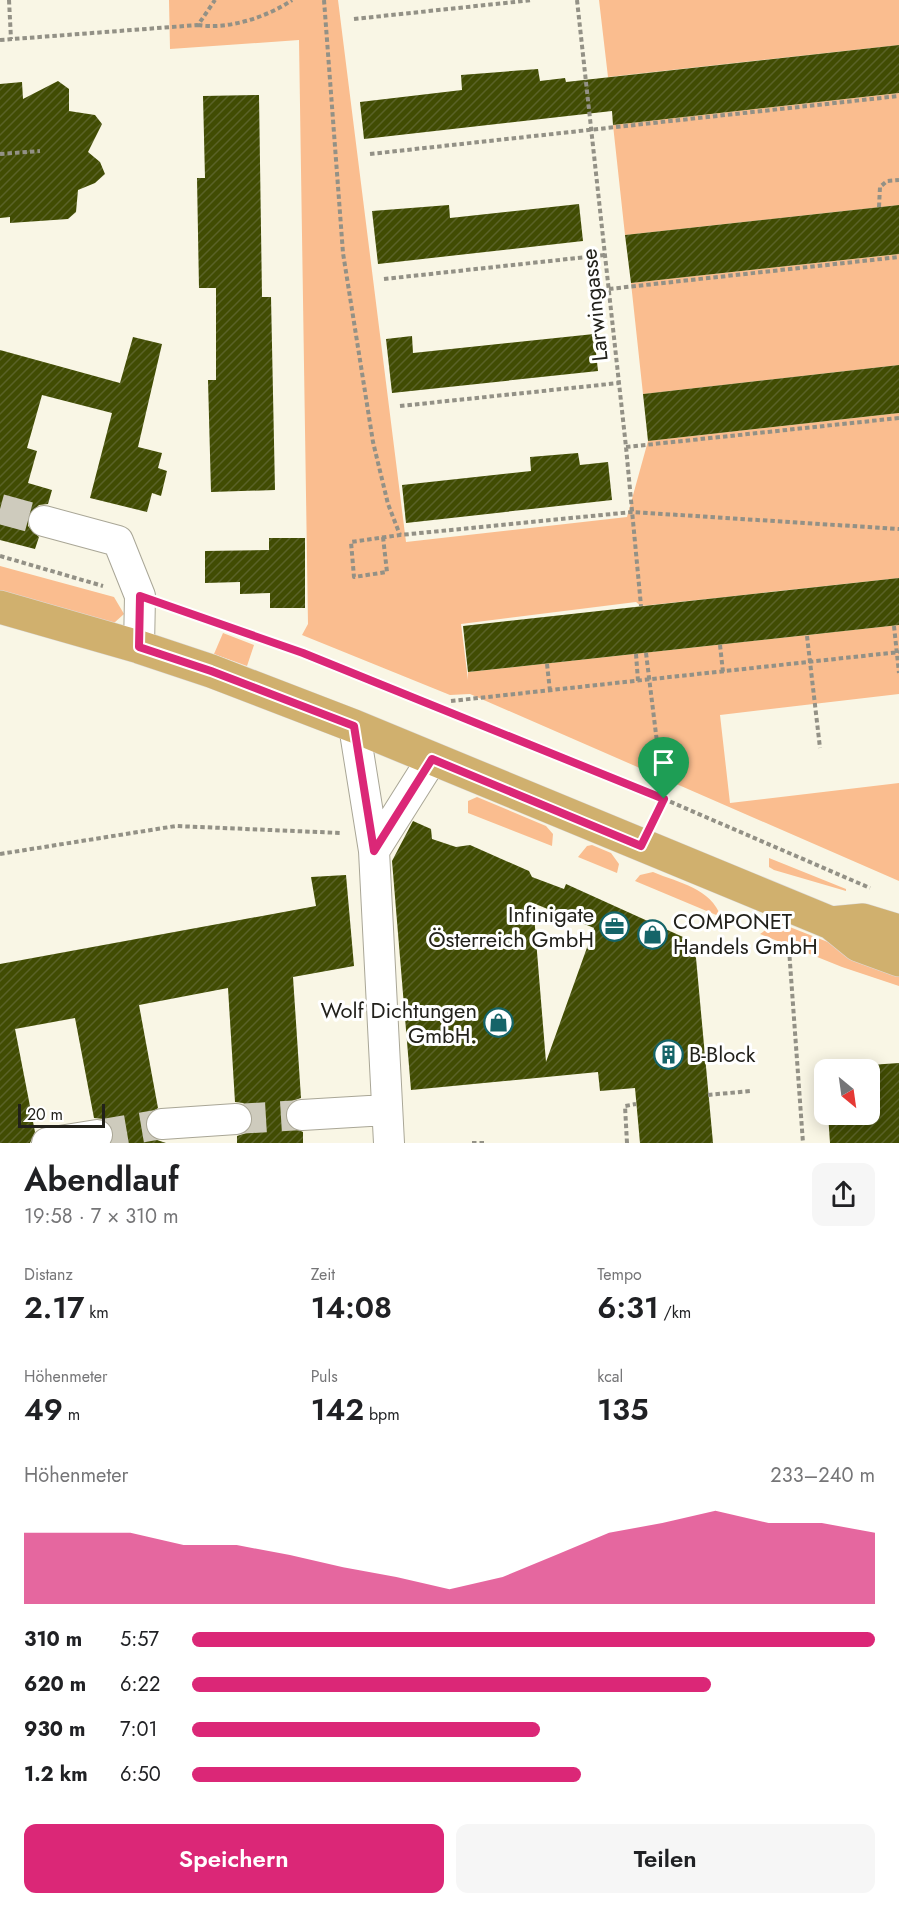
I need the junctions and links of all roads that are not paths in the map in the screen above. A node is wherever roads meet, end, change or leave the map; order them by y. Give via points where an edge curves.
1 (44, 521) tunnel mouth
2 (0, 607) edge
3 (139, 647) junction
4 (354, 726) junction
5 (432, 759) junction
6 (374, 851) junction
7 (831, 923) junction
8 (899, 931) edge
9 (899, 960) edge
10 (386, 1110) junction
11 (302, 1115) tunnel mouth
12 (236, 1119) tunnel mouth
13 (162, 1124) tunnel mouth
14 (97, 1135) tunnel mouth
15 (47, 1143) edge
16 (388, 1143) edge

1 - 3 lane via 118,541 140,596
2 - 3 main road
3 - 4 main road
4 - 5 main road
4 - 6 lane
5 - 6 lane
5 - 7 main road
6 - 10 lane
7 - 8 main road via 863,920
7 - 9 main road via 858,945
10 - 11 lane
10 - 16 lane
12 - 13 lane
14 - 15 lane

